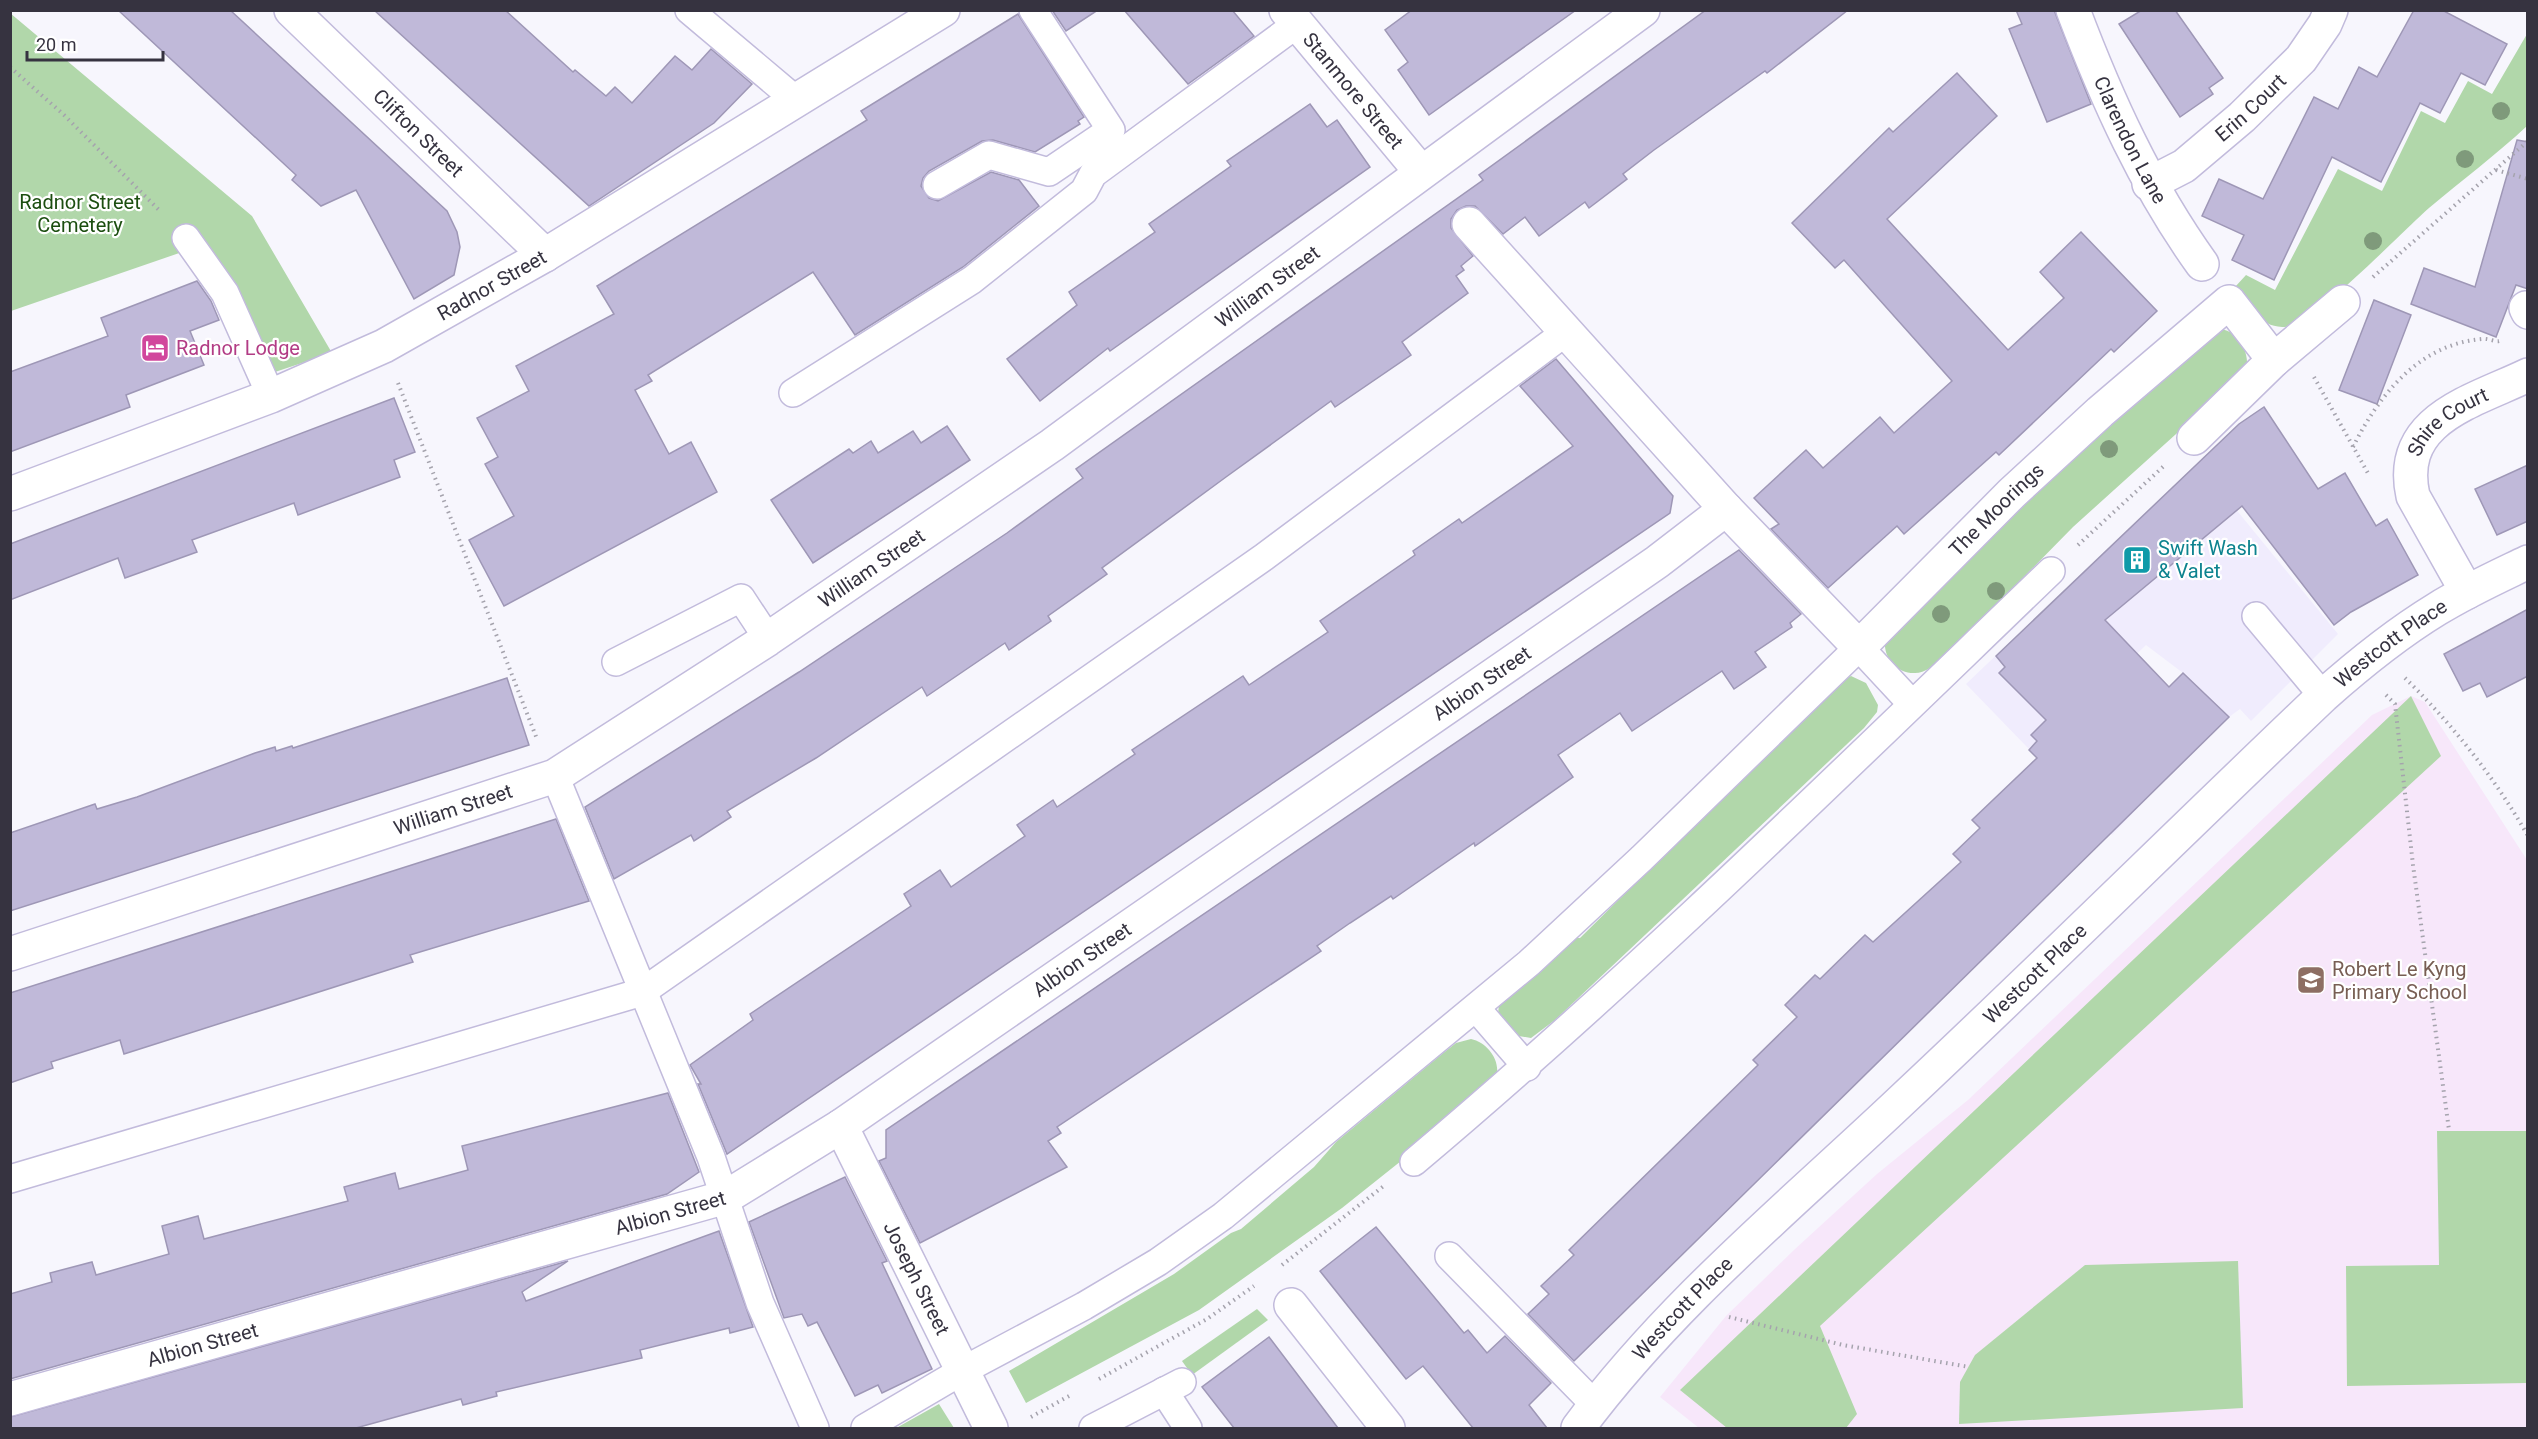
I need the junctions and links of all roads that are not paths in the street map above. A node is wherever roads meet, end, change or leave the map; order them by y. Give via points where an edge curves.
1 (291, 10) edge
2 (689, 10) edge
3 (943, 10) edge
4 (1033, 10) edge
5 (1643, 10) edge
6 (2073, 10) edge
7 (2331, 10) edge
8 (1292, 17) edge
9 (797, 101) junction
10 (1421, 172) junction
11 (2150, 184) junction
12 (937, 185) dead end
13 (1469, 224) dead end
14 (186, 238) road end
15 (545, 255) junction
16 (2202, 264) dead end
17 (2343, 302) road end
18 (1566, 332) junction
19 (2284, 351) junction
20 (2528, 375) edge
21 (794, 393) dead end
22 (271, 396) junction
23 (2194, 438) road end
24 (10, 494) edge
25 (1726, 509) junction
26 (2528, 562) edge
27 (2051, 571) road end
28 (2467, 592) junction
29 (2256, 616) dead end
30 (768, 639) junction
31 (1859, 647) junction
32 (616, 662) dead end
33 (2323, 696) junction
34 (1912, 705) junction
35 (554, 777) junction
36 (10, 954) edge
37 (642, 992) junction
38 (1476, 1008) junction
39 (1527, 1067) junction
40 (841, 1126) junction
41 (1414, 1162) road end
42 (10, 1179) edge
43 (726, 1197) junction
44 (1449, 1257) dead end
45 (1291, 1305) dead end
46 (962, 1371) junction
47 (10, 1399) edge
48 (1586, 1417) edge
49 (815, 1428) edge
50 (865, 1428) edge
51 (991, 1428) edge
52 (1093, 1428) edge
53 (1188, 1428) edge
54 (1388, 1428) edge

1 - 15 street, Clifton Street
2 - 9 lane
3 - 9 street, Radnor Street
4 - 12 lane via 1111,129 1049,172 989,154
5 - 10 street, William Street
6 - 11 street, Clarendon Lane
7 - 11 street, Erin Court via 2301,59 2242,117 2184,166
8 - 10 street, Stanmore Street
8 - 21 lane via 1093,174 1084,190 972,280
9 - 15 street, Radnor Street
10 - 30 street, William Street via 1052,445
11 - 16 street, Clarendon Lane
13 - 18 street
14 - 22 lane via 225,293
15 - 22 street, Radnor Street via 384,346
17 - 19 street
18 - 25 street
18 - 37 lane via 1264,556
19 - 23 street
19 - 31 street, The Moorings via 2229,302 2012,493
20 - 28 street, Shire Court via 2442,416 2421,437 2410,463 2413,496
22 - 24 street, Radnor Street
25 - 31 street
25 - 40 street, Albion Street via 1657,562
26 - 28 street, Westcott Place
27 - 34 lane
28 - 33 street, Westcott Place via 2378,649
29 - 33 lane
30 - 32 lane via 741,598
30 - 35 street, William Street
31 - 34 lane
31 - 38 lane via 1642,858
33 - 48 street, Westcott Place via 2051,961 1682,1305
34 - 39 lane
35 - 36 street, William Street
35 - 37 lane
37 - 42 lane
37 - 43 lane
38 - 39 lane
38 - 46 lane via 1279,1172 1158,1262
39 - 41 lane
40 - 43 street, Albion Street
40 - 46 street, Joseph Street
43 - 47 street, Albion Street
43 - 49 lane via 760,1303
44 - 48 lane
45 - 54 street
46 - 50 lane
46 - 51 street, Joseph Street
52 - 53 lane via 1173,1386

